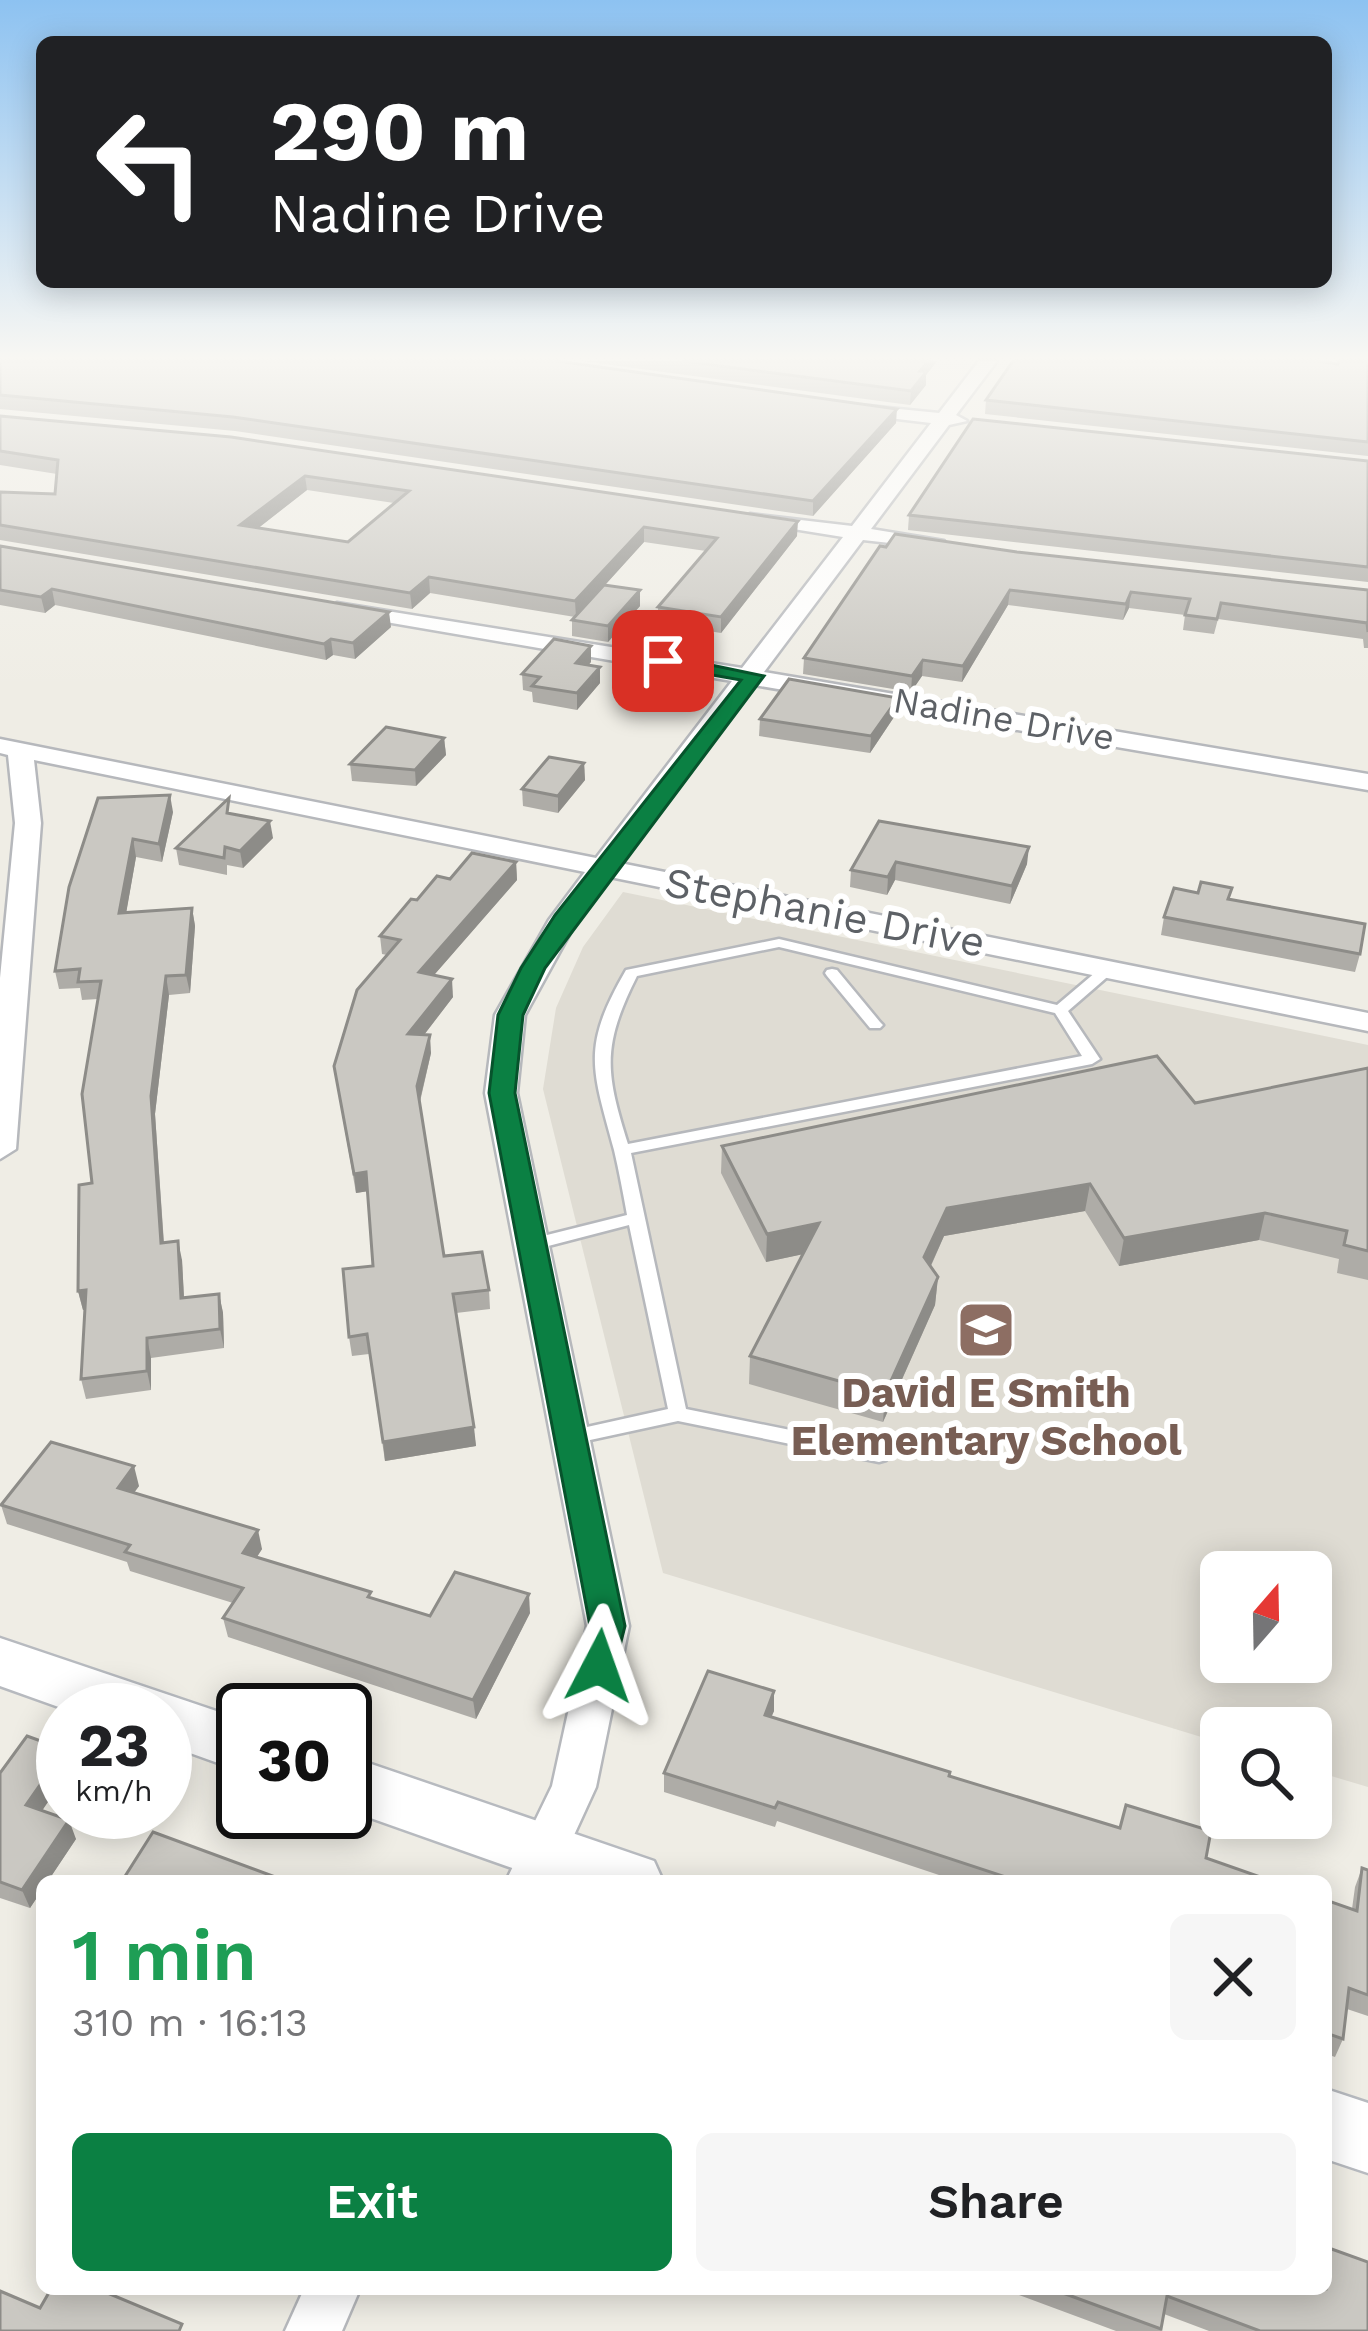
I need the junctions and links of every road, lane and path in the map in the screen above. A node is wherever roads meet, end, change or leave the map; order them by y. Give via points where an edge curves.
1 (907, 470) edge
2 (744, 516) edge
3 (860, 533) junction
4 (949, 547) edge
5 (321, 604) edge
6 (754, 676) junction
7 (7, 754) edge
8 (1368, 782) edge
9 (605, 868) junction
10 (1108, 969) junction
11 (832, 974) dead end
12 (1060, 1010) junction
13 (1368, 1022) edge
14 (875, 1025) dead end
15 (0, 1149) edge
16 (622, 1150) junction
17 (636, 1218) junction
18 (528, 1246) junction
19 (678, 1414) junction
20 (566, 1438) junction
21 (879, 1455) dead end
22 (0, 1662) edge
23 (60, 1683) edge
24 (372, 1794) edge
25 (536, 1866) edge
26 (593, 1875) edge
27 (1332, 2126) edge
28 (1368, 2138) edge
29 (330, 2295) edge
30 (313, 2331) edge

1 - 3 street
2 - 3 street
3 - 4 street
3 - 6 street
5 - 6 street, Nadine Drive
6 - 8 street, Nadine Drive
6 - 9 street
7 - 9 street, Stephanie Drive
7 - 15 street via 28,823
9 - 10 street, Stephanie Drive
9 - 18 street via 543,952 510,1015 502,1093
10 - 12 lane
10 - 13 street, Stephanie Drive
11 - 14 lane
12 - 16 lane via 1092,1059
12 - 16 lane via 779,943 631,973 611,1010 597,1072
16 - 17 lane
17 - 18 lane
17 - 19 lane
18 - 20 street
19 - 20 lane
19 - 21 lane
20 - 25 street via 608,1626 574,1786
22 - 23 street
24 - 25 street
25 - 26 street
27 - 28 street
29 - 30 street

